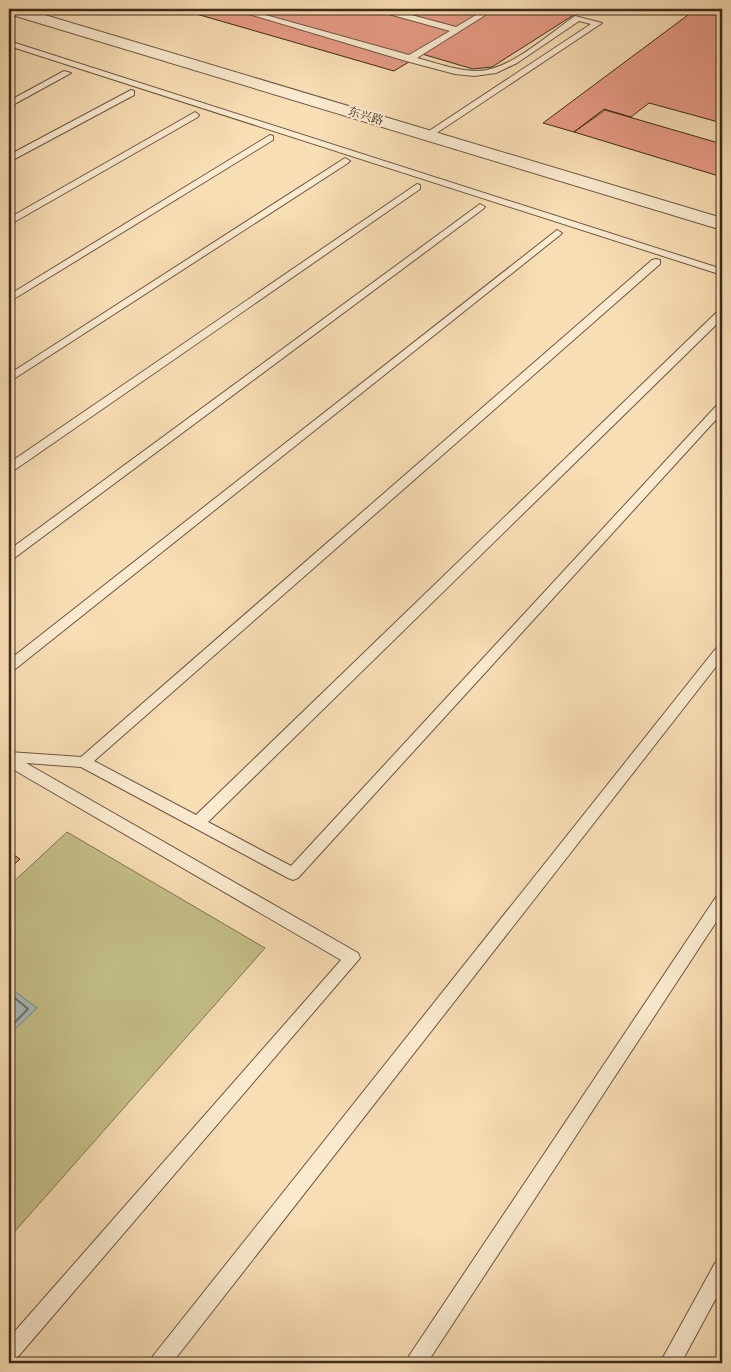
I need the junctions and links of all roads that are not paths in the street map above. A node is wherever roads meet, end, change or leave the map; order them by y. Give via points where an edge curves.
1 (9, 9) edge
2 (236, 9) edge
3 (381, 9) edge
4 (491, 9) edge
5 (457, 30) junction
6 (9, 43) edge
7 (410, 59) junction
8 (67, 73) dead end
9 (131, 93) dead end
10 (9, 104) edge
11 (195, 115) dead end
12 (429, 136) junction
13 (270, 138) dead end
14 (9, 159) edge
15 (345, 161) dead end
16 (417, 187) dead end
17 (480, 207) dead end
18 (9, 222) edge
19 (722, 224) edge
20 (557, 234) dead end
21 (656, 262) dead end
22 (722, 272) edge
23 (9, 299) edge
24 (722, 312) edge
25 (9, 379) edge
26 (722, 406) edge
27 (9, 468) edge
28 (9, 556) edge
29 (722, 650) edge
30 (9, 667) edge
31 (9, 758) edge
32 (84, 762) junction
33 (197, 822) junction
34 (722, 901) edge
35 (722, 1269) edge
36 (9, 1352) edge
37 (160, 1363) edge
38 (416, 1363) edge
39 (670, 1363) edge

1 - 12 street, 东兴路
2 - 7 lane
3 - 5 lane
4 - 5 lane
5 - 7 lane
6 - 22 lane
7 - 12 lane via 455,72 492,72 510,64 578,18 598,23
8 - 10 lane
9 - 14 lane
11 - 18 lane
12 - 19 street, 东兴路
13 - 23 lane
15 - 25 lane
16 - 27 lane
17 - 28 lane
20 - 30 lane
21 - 32 lane
24 - 33 lane
26 - 33 lane via 293,874
29 - 37 lane
31 - 32 lane
31 - 36 lane via 352,958
32 - 33 lane
34 - 38 lane
35 - 39 lane

